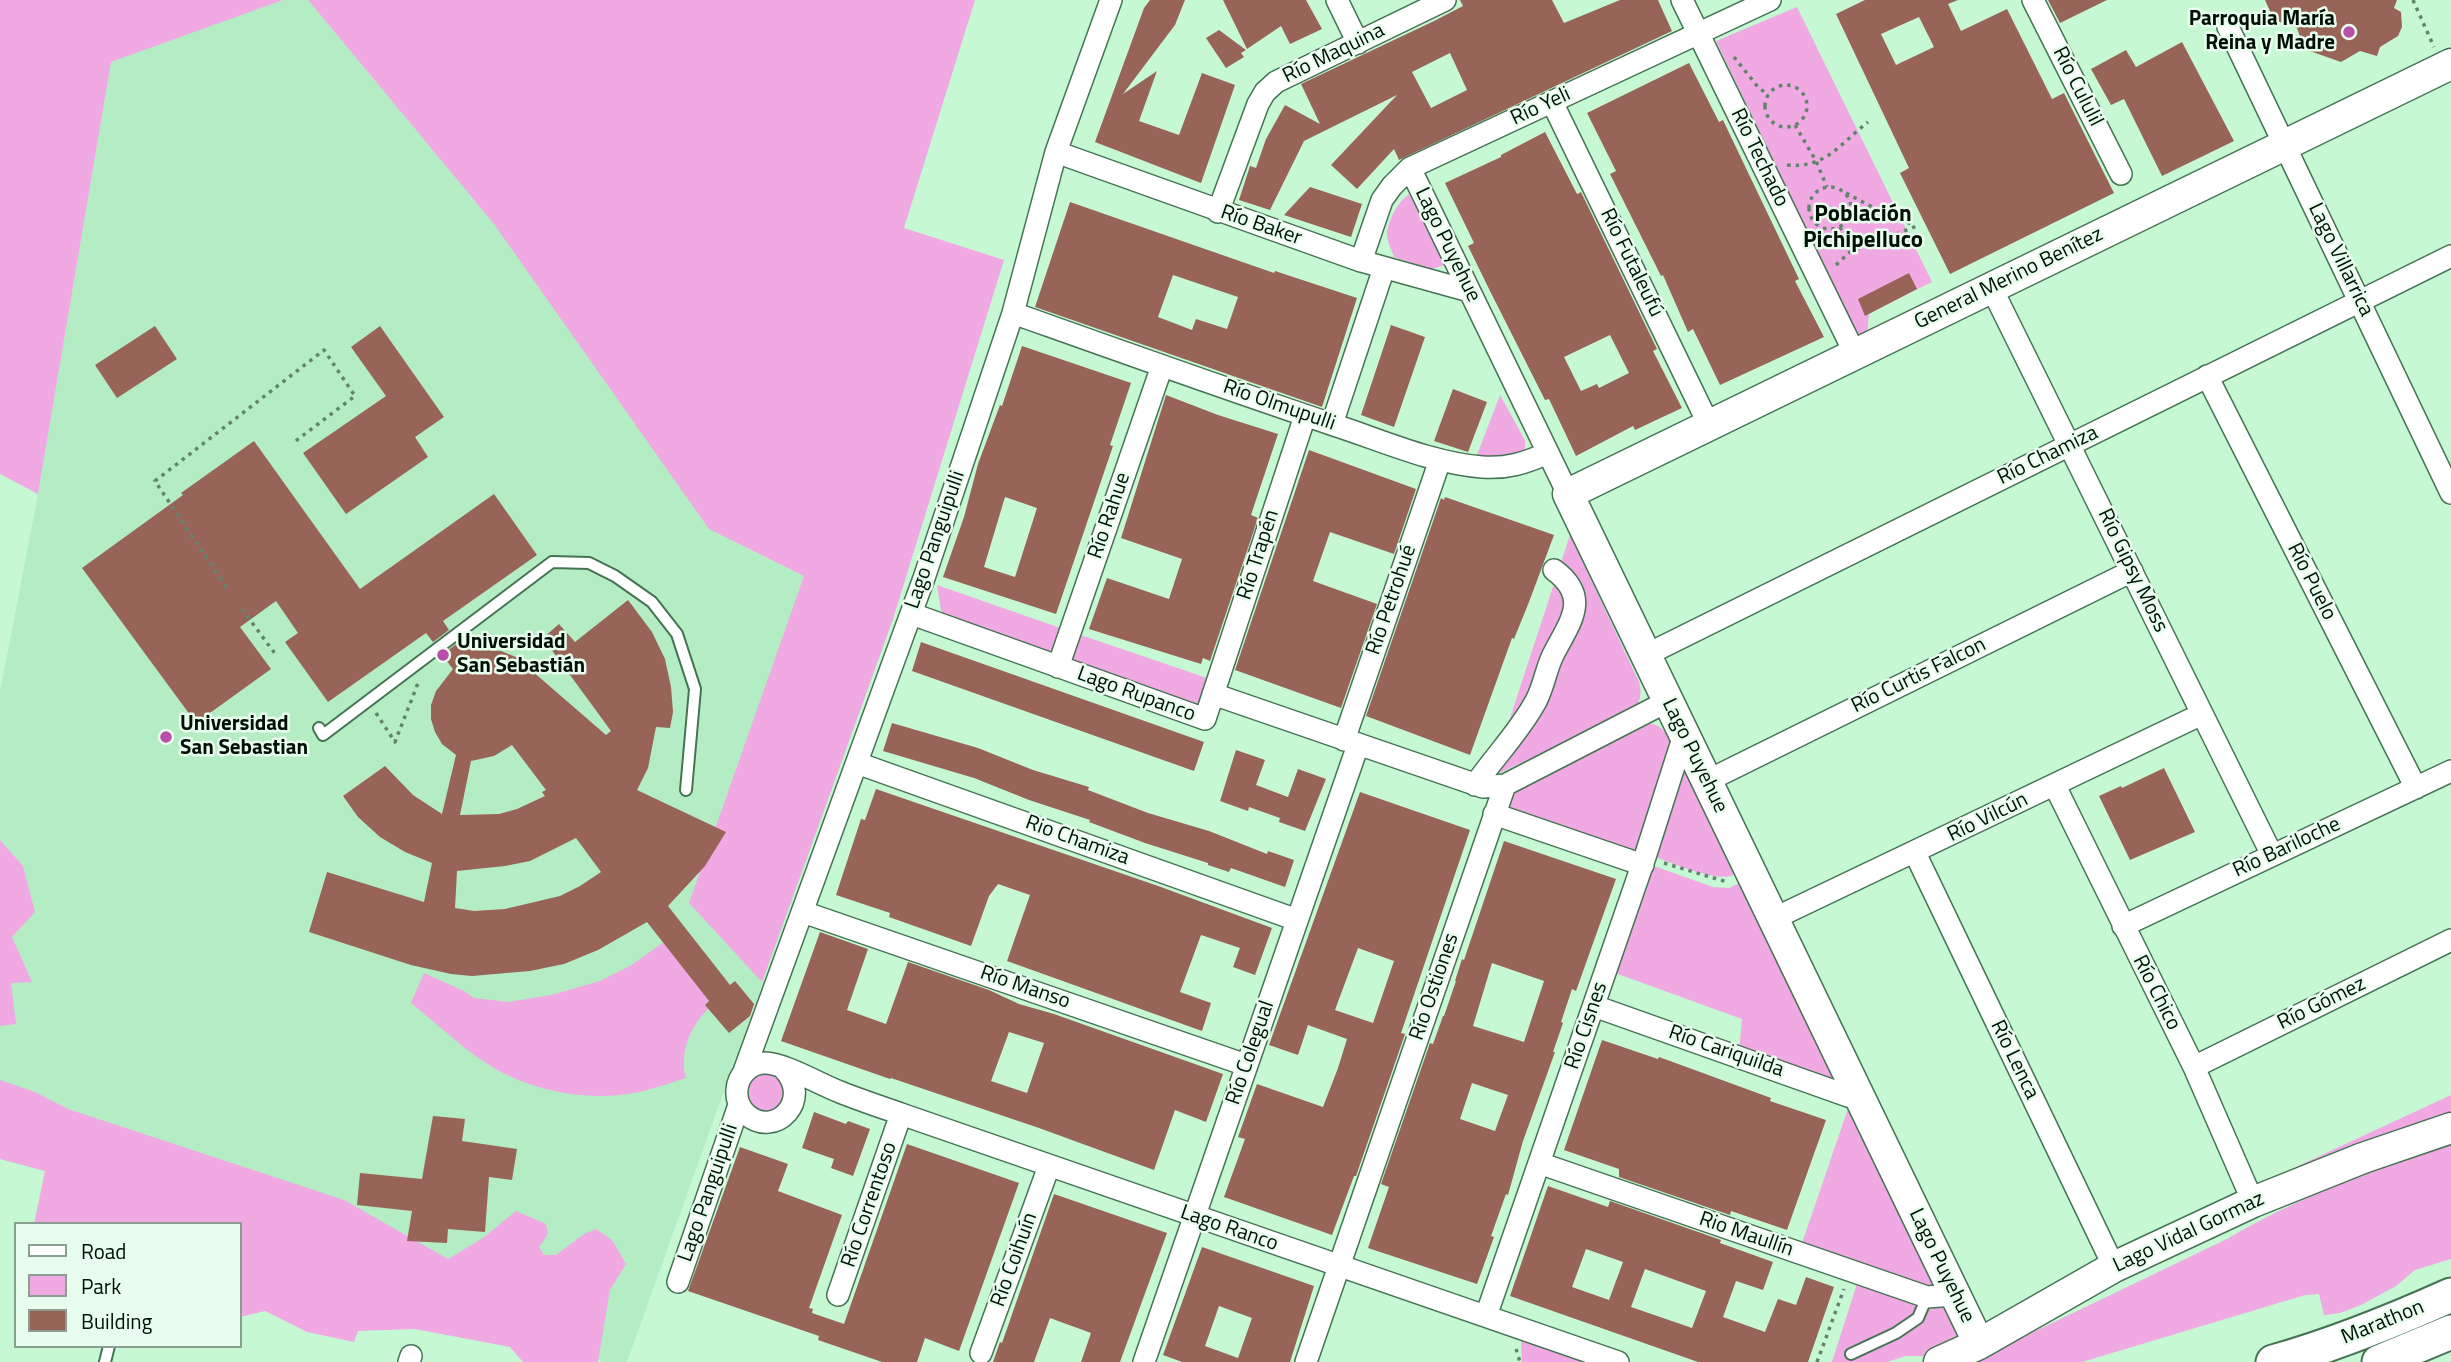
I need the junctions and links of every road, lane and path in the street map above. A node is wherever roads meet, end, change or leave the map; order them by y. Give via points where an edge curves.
1 (1111, 0) edge
2 (1337, 0) edge
3 (1445, 0) edge
4 (1682, 0) edge
5 (1770, 0) edge
6 (2033, 0) edge
7 (2413, 0) edge
8 (2228, 27) dead end
9 (1699, 33) junction
10 (1358, 43) junction
11 (2447, 66) edge
12 (1552, 102) junction
13 (1868, 122) dead end
14 (1796, 125) junction
15 (2284, 144) junction
16 (1056, 152) junction
17 (1816, 162) junction
18 (1410, 168) junction
19 (1764, 168) junction
20 (2121, 174) dead end
21 (1827, 187) junction
22 (1843, 191) junction
23 (1218, 212) junction
24 (1840, 227) junction
25 (2451, 256) edge
26 (1361, 261) junction
27 (1384, 268) junction
28 (1991, 287) junction
29 (1469, 291) junction
30 (2360, 302) junction
31 (1013, 313) junction
32 (1855, 354) junction
33 (1161, 366) junction
34 (2207, 376) junction
35 (1306, 415) junction
36 (1332, 424) junction
37 (1709, 425) junction
38 (293, 443) dead end
39 (2070, 445) junction
40 (1548, 453) junction
41 (1440, 460) junction
42 (2451, 493) edge
43 (1567, 495) junction
44 (1553, 570) dead end
45 (2132, 571) junction
46 (226, 587) dead end
47 (242, 608) dead end
48 (912, 614) junction
49 (430, 652) junction
50 (276, 655) dead end
51 (1646, 656) junction
52 (1058, 667) junction
53 (1213, 694) junction
54 (367, 700) junction
55 (1668, 701) junction
56 (2202, 714) junction
57 (319, 728) dead end
58 (1684, 735) junction
59 (1351, 742) junction
60 (857, 763) junction
61 (2451, 771) edge
62 (1707, 781) junction
63 (1475, 785) junction
64 (1505, 785) junction
65 (2055, 786) junction
66 (2416, 788) junction
67 (686, 790) dead end
68 (1494, 814) junction
69 (1915, 853) junction
70 (2272, 855) junction
71 (1644, 861) junction
72 (1753, 877) junction
73 (803, 912) junction
74 (1773, 919) junction
75 (1297, 920) junction
76 (2123, 926) junction
77 (2451, 940) edge
78 (1594, 1006) junction
79 (1246, 1065) junction
80 (783, 1068) junction
81 (2194, 1068) junction
82 (743, 1074) junction
83 (840, 1092) junction
84 (1859, 1097) junction
85 (739, 1105) junction
86 (792, 1107) junction
87 (901, 1114) junction
88 (2451, 1128) edge
89 (1539, 1163) junction
90 (1049, 1166) junction
91 (2253, 1202) junction
92 (1194, 1217) junction
93 (1339, 1267) junction
94 (2113, 1267) junction
95 (1850, 1270) junction
96 (678, 1282) dead end
97 (838, 1295) dead end
98 (2451, 1295) edge
99 (1941, 1296) junction
100 (1486, 1316) junction
101 (2451, 1332) edge
102 (1979, 1344) junction
103 (981, 1353) dead end
104 (1851, 1354) dead end
105 (1144, 1362) edge
106 (1306, 1362) edge
107 (1618, 1362) edge
108 (1817, 1362) edge
109 (1939, 1362) edge
110 (2273, 1362) edge
111 (2379, 1362) edge

1 - 16 street, Lago Panguipulli
2 - 10 street
3 - 10 street, Río Maquina
4 - 9 street, Río Techado
5 - 9 street, Río Yeli
6 - 20 street, Río Cululil
7 - 11 path
8 - 15 street, Lago Villarrica
9 - 12 street, Río Yeli
9 - 19 street, Río Techado
10 - 23 street, Río Maquina via 1303,67 1265,92
11 - 15 street, General Merino Benítez
12 - 18 street, Río Yeli
12 - 37 street, Río Futaleufú
13 - 17 path
14 - 14 path via 1784,127 1769,118 1765,100 1771,90 1793,86 1805,97 1806,113
14 - 17 path
15 - 28 street, General Merino Benítez
15 - 30 street, Lago Villarrica
16 - 23 street, Río Baker
16 - 31 street, Lago Panguipulli
17 - 19 path
17 - 21 path
18 - 26 street, Río Yeli via 1382,200
18 - 29 street, Lago Puyehue
19 - 32 street, Río Techado
21 - 22 path
21 - 24 path via 1812,197 1810,215 1822,228
22 - 24 path via 1852,210
22 - 24 path via 1917,226 1850,252
23 - 26 street, Río Baker
25 - 30 street, Río Chamiza
26 - 27 street, Río Baker
27 - 29 street, Río Baker
27 - 36 street
28 - 32 street, General Merino Benítez
28 - 39 street, Río Gipsy Moss
29 - 40 street, Lago Puyehue
30 - 34 street, Río Chamiza
30 - 42 street, Lago Villarrica
31 - 33 street, Río Olmupulli
31 - 48 street, Lago Panguipulli
32 - 37 street, General Merino Benítez
33 - 35 street, Río Olmupulli
33 - 52 street, Río Rahue
34 - 39 street, Río Chamiza
34 - 66 street, Río Puelo
35 - 36 street, Río Olmupulli
35 - 53 street, Río Trapén
36 - 41 street, Río Olmupulli
37 - 43 street, General Merino Benítez
38 - 46 path via 355,396 324,350 155,481
39 - 45 street, Río Gipsy Moss
39 - 51 street, Río Chamiza
40 - 41 street, Río Olmupulli via 1502,468
40 - 43 street, Lago Puyehue
41 - 59 street, Río Petrohué
43 - 51 street, Lago Puyehue
44 - 63 street via 1572,589 1575,602 1570,624 1537,700
45 - 56 street, Río Gipsy Moss
45 - 62 street, Río Curtis Falcon
47 - 50 path
48 - 52 street, Lago Rupanco
48 - 60 street, Lago Panguipulli
49 - 54 lane
49 - 54 path via 395,742
49 - 67 lane via 552,562 589,563 615,576 652,602 677,634 695,689
51 - 55 street, Lago Puyehue
52 - 53 street, Lago Rupanco via 1205,719
53 - 59 street, Lago Rupanco
54 - 57 lane via 323,735
55 - 58 street, Lago Puyehue
55 - 64 street
56 - 65 street, Río Vilcún
56 - 70 street, Río Gipsy Moss
58 - 62 street, Lago Puyehue
58 - 71 street, Río Cisnes
59 - 63 street, Lago Rupanco
59 - 75 street, Río Colegual
60 - 73 street, Lago Panguipulli
60 - 75 street, Rio Chamiza
61 - 66 street, Río Bariloche
62 - 72 street, Lago Puyehue
63 - 64 street, Lago Rupanco
64 - 68 street, Río Ostiones
65 - 69 street, Río Vilcún
65 - 76 street, Río Chico
66 - 70 street, Río Bariloche
68 - 71 street
68 - 93 street, Río Ostiones
69 - 74 street, Río Vilcún
69 - 94 street, Río Lenca
70 - 76 street, Río Bariloche
71 - 72 path via 1729,883
71 - 78 street, Río Cisnes
72 - 74 street, Lago Puyehue
73 - 79 street, Río Manso
73 - 82 street, Lago Panguipulli
74 - 84 street, Lago Puyehue
75 - 79 street, Río Colegual
76 - 81 street, Río Chico
77 - 81 street, Río Gómez
78 - 84 street, Río Cariquilda
78 - 89 street, Río Cisnes
79 - 92 street, Río Colegual
80 - 82 street via 762,1063
80 - 83 street, Lago Ranco
80 - 86 street via 795,1086
81 - 91 street, Río Chico
82 - 85 street via 736,1094
83 - 86 street via 815,1096
83 - 87 street, Lago Ranco
84 - 99 street, Lago Puyehue
85 - 86 street via 754,1120 765,1122 776,1121
85 - 96 street, Lago Panguipulli
87 - 90 street, Lago Ranco
87 - 97 street, Río Correntoso
88 - 91 street, Lago Vidal Gormaz
89 - 95 street, Rio Maullín
89 - 100 street, Río Cisnes
90 - 92 street, Lago Ranco
90 - 103 street, Río Coihuín
91 - 94 street, Lago Vidal Gormaz
92 - 93 street, Lago Ranco
92 - 105 street, Río Colegual
93 - 100 street, Lago Ranco
93 - 106 street, Río Ostiones
94 - 102 street, Lago Vidal Gormaz
95 - 99 street, Rio Maullín
95 - 108 path
98 - 110 main road, Marathon
99 - 102 street, Lago Puyehue
99 - 104 lane via 1896,1333
100 - 107 street, Lago Ranco
101 - 111 main road, Marathon
102 - 109 street, Lago Vidal Gormaz

